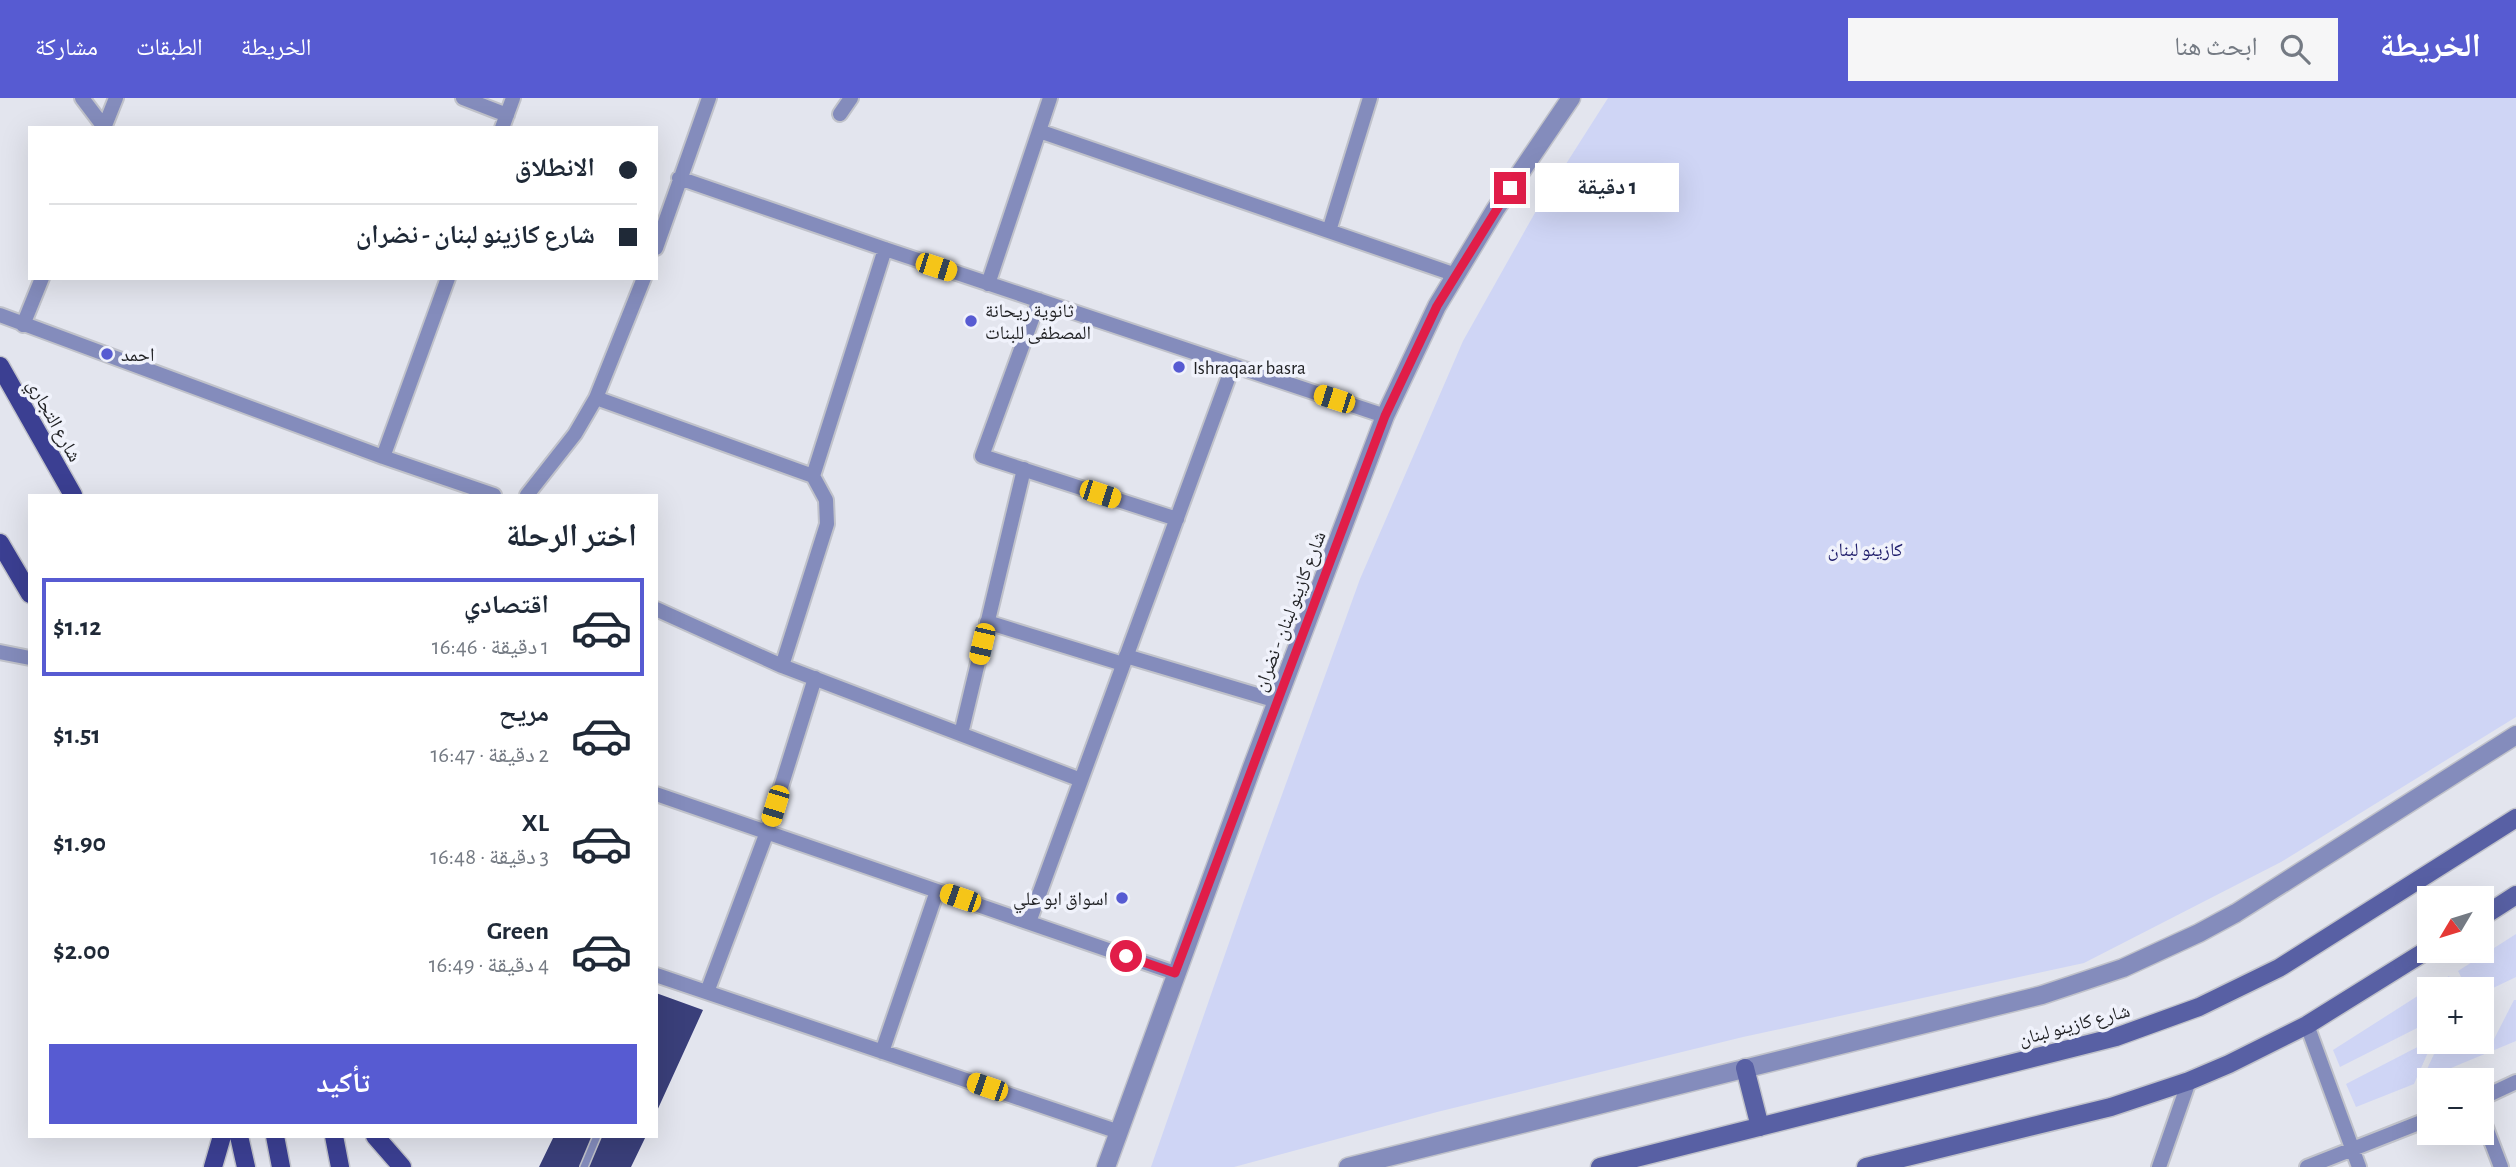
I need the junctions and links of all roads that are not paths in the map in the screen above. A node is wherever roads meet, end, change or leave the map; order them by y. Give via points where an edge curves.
1 (82, 98) edge
2 (116, 98) edge
3 (463, 98) edge
4 (513, 98) edge
5 (709, 98) edge
6 (851, 98) edge
7 (1571, 98) edge
8 (1046, 100) edge
9 (1364, 100) edge
10 (839, 114) dead end
11 (505, 121) edge
12 (103, 126) edge
13 (104, 126) edge
14 (1039, 131) junction
15 (679, 178) junction
16 (1329, 231) junction
17 (658, 243) edge
18 (885, 249) junction
19 (1456, 275) junction
20 (41, 280) edge
21 (447, 280) edge
22 (643, 280) edge
23 (988, 284) junction
24 (1039, 300) junction
25 (0, 315) edge
26 (23, 325) junction
27 (1233, 365) junction
28 (0, 366) edge
29 (596, 398) junction
30 (1385, 416) junction
31 (383, 457) junction
32 (1024, 469) junction
33 (813, 476) junction
34 (72, 494) edge
35 (491, 494) edge
36 (528, 494) edge
37 (1177, 519) junction
38 (0, 543) edge
39 (28, 591) edge
40 (658, 610) edge
41 (988, 622) junction
42 (0, 652) edge
43 (28, 658) edge
44 (1125, 660) junction
45 (782, 666) junction
46 (815, 678) junction
47 (1277, 701) junction
48 (961, 734) junction
49 (2516, 735) edge
50 (1081, 780) junction
51 (658, 794) edge
52 (2516, 818) edge
53 (767, 832) junction
54 (937, 891) junction
55 (2516, 895) edge
56 (2494, 909) edge
57 (1029, 922) junction
58 (2417, 956) edge
59 (1175, 973) junction
60 (658, 976) edge
61 (707, 992) junction
62 (2307, 1025) junction
63 (882, 1052) junction
64 (1745, 1068) junction
65 (2189, 1081) junction
66 (2516, 1082) edge
67 (2494, 1092) edge
68 (2417, 1124) edge
69 (1760, 1126) junction
70 (1119, 1132) junction
71 (221, 1138) edge
72 (239, 1138) edge
73 (275, 1138) edge
74 (334, 1138) edge
75 (377, 1138) edge
76 (596, 1138) edge
77 (2493, 1145) edge
78 (2352, 1149) junction
79 (213, 1167) edge
80 (246, 1167) edge
81 (282, 1167) edge
82 (340, 1167) edge
83 (402, 1167) edge
84 (584, 1167) edge
85 (1106, 1167) edge
86 (1348, 1167) edge
87 (1600, 1167) edge
88 (1866, 1167) edge
89 (2159, 1167) edge
90 (2307, 1167) edge
91 (2359, 1167) edge
92 (2501, 1167) edge

1 - 12 street
2 - 13 street
3 - 11 street
4 - 11 street
5 - 15 street
6 - 10 street
7 - 19 street, شارع كازينو لبنان - نضران
8 - 14 street
9 - 16 street
14 - 16 street
14 - 23 street
15 - 17 street
15 - 18 street
16 - 19 street
18 - 23 street
18 - 33 street
19 - 30 street, شارع كازينو لبنان - نضران
20 - 26 street
21 - 31 street
22 - 29 street
23 - 24 street
24 - 27 street
24 - 32 street via 982,456
25 - 26 street
26 - 31 street
27 - 30 street
27 - 37 street
28 - 34 main road, شارع التجاري
29 - 33 street
29 - 36 street via 575,434
30 - 47 street, شارع كازينو لبنان - نضران
31 - 35 street
32 - 37 street
32 - 41 street
33 - 45 street via 826,500 827,524
37 - 44 street
38 - 39 main road
40 - 45 street
41 - 44 street
41 - 48 street
42 - 43 street
44 - 47 street
44 - 50 street
45 - 46 street
46 - 48 street
46 - 53 street
47 - 59 street, شارع كازينو لبنان - نضران
48 - 50 street
49 - 64 street via 2236,913 2161,952 2042,995
50 - 57 street
51 - 53 street
52 - 69 main road, شارع كازينو لبنان via 2279,968 2199,1007 2116,1037
53 - 54 street
53 - 61 street
54 - 57 street
54 - 63 street
55 - 56 main road
57 - 59 street
58 - 62 main road
59 - 70 street, شارع كازينو لبنان - نضران
60 - 61 street
61 - 63 street
62 - 65 main road
62 - 78 street
63 - 70 street
64 - 69 main road
64 - 86 street
65 - 88 main road via 2110,1107
65 - 89 street
66 - 67 street
68 - 78 street
69 - 87 main road, شارع كازينو لبنان
70 - 85 street, شارع كازينو لبنان - نضران
71 - 79 main road
72 - 80 main road
73 - 81 main road
74 - 82 main road
75 - 83 main road
76 - 84 lane
77 - 92 street
78 - 90 street
78 - 91 street

